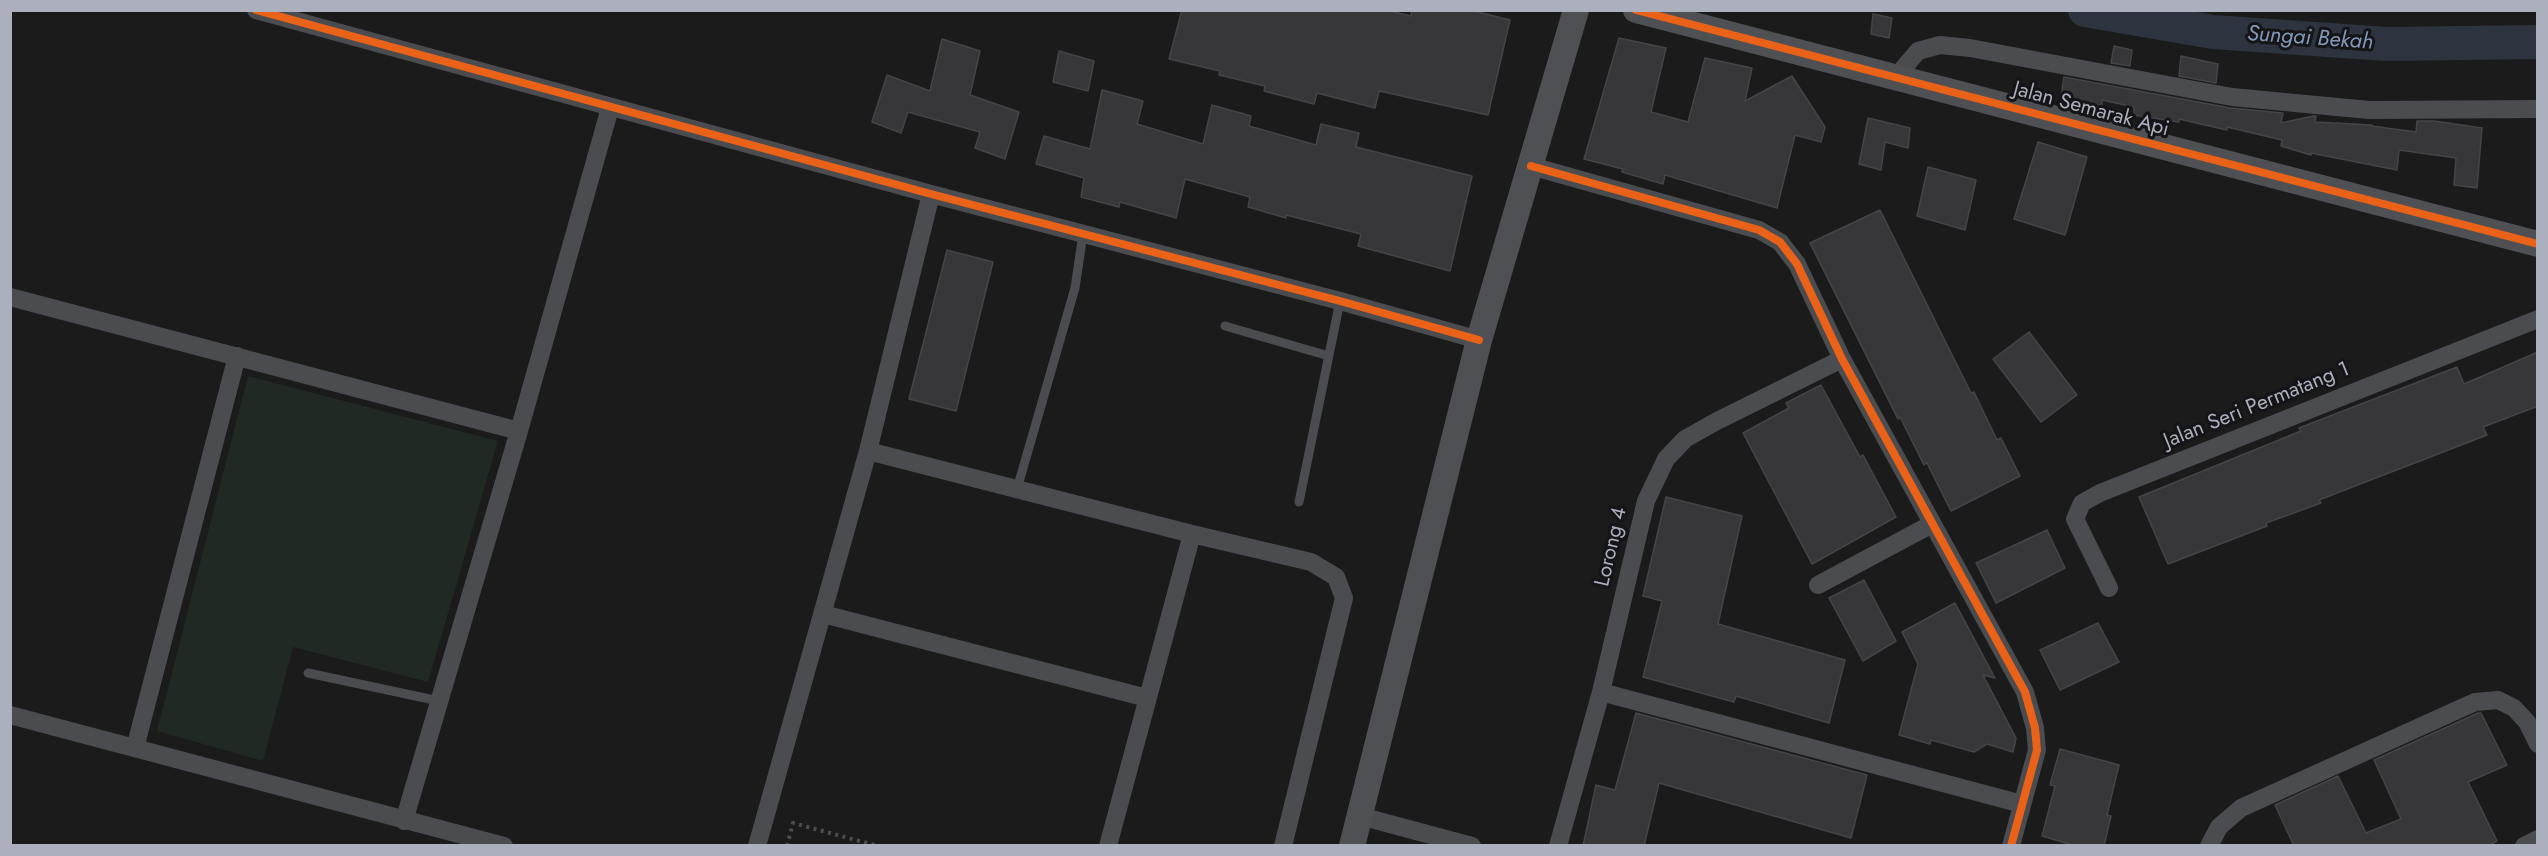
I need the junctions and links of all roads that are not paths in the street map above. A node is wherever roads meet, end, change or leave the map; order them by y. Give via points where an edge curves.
1 (256, 10) edge
2 (1576, 10) edge
3 (1636, 10) edge
4 (1896, 77) junction
5 (610, 108) junction
6 (2538, 109) edge
7 (1532, 166) junction
8 (931, 194) junction
9 (1083, 234) junction
10 (2538, 244) edge
11 (10, 297) edge
12 (1340, 301) junction
13 (2538, 319) edge
14 (1225, 326) dead end
15 (1479, 340) junction
16 (237, 356) junction
17 (1329, 356) junction
18 (1842, 359) junction
19 (519, 431) junction
20 (868, 451) junction
21 (1017, 489) junction
22 (1299, 502) dead end
23 (1932, 524) junction
24 (1192, 534) junction
25 (1818, 585) dead end
26 (2109, 588) dead end
27 (823, 614) junction
28 (308, 673) dead end
29 (1601, 692) junction
30 (1147, 698) junction
31 (439, 701) junction
32 (10, 715) edge
33 (2538, 744) edge
34 (135, 748) junction
35 (2022, 804) junction
36 (1360, 816) junction
37 (404, 821) junction
38 (2538, 839) edge
39 (504, 846) edge
40 (757, 846) edge
41 (1108, 846) edge
42 (1283, 846) edge
43 (1352, 846) edge
44 (1472, 846) edge
45 (1558, 846) edge
46 (2011, 846) edge
47 (2209, 846) edge
48 (2524, 846) edge

1 - 5 street
2 - 7 street
3 - 4 street, Jalan Semarak Api
4 - 6 street via 1918,51 1940,45 2232,97 2369,110
4 - 10 street, Jalan Semarak Api
5 - 8 street
5 - 19 street
7 - 15 street
7 - 18 street via 1759,230 1779,242 1797,264
8 - 9 street
8 - 20 street
9 - 12 street
9 - 21 lane via 1075,288
11 - 16 street
12 - 15 street
12 - 17 lane
13 - 26 street, Jalan Seri Permatang 1 via 2082,502 2075,519
14 - 17 lane
15 - 36 street
16 - 19 street
16 - 34 street
17 - 22 lane
18 - 23 street
18 - 29 street, Lorong 4 via 1685,439 1666,459 1646,501
19 - 31 street
20 - 21 street
20 - 27 street
21 - 24 street
23 - 25 street
23 - 35 street via 2025,692 2037,750
24 - 30 street
24 - 42 street via 1311,562 1335,577 1344,598
27 - 30 street
27 - 40 street
28 - 31 lane
29 - 35 street
29 - 45 street, Lorong 4
30 - 41 street
31 - 37 street
32 - 34 street
33 - 47 street via 2527,722 2514,708 2498,700 2475,702 2241,808 2219,827
34 - 37 street
35 - 46 street
36 - 43 street
36 - 44 street
37 - 39 street
38 - 48 street

